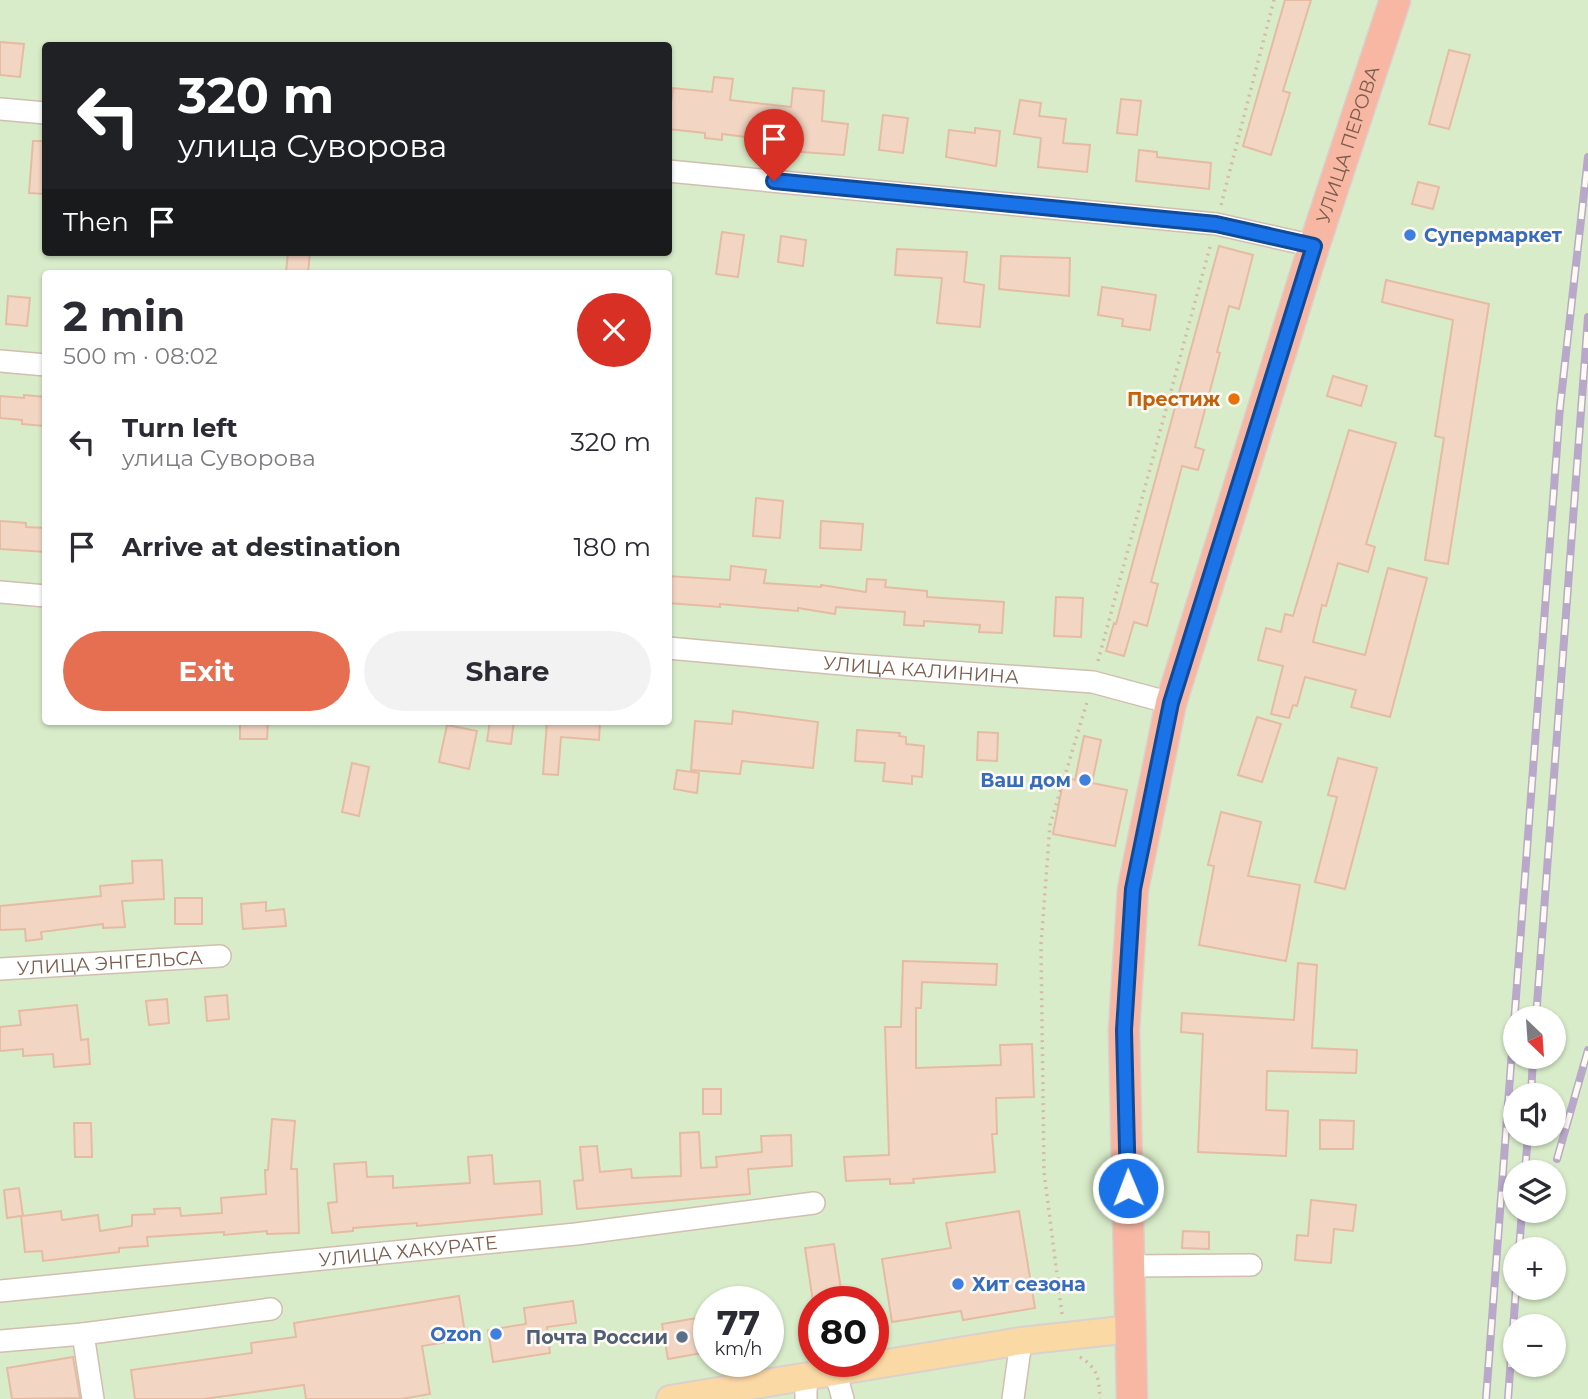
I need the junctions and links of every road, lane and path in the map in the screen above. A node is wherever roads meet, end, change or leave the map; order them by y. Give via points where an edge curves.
1 (1274, 0) edge
2 (1395, 0) edge
3 (0, 109) edge
4 (42, 113) edge
5 (672, 170) edge
6 (1216, 224) junction
7 (1314, 246) junction
8 (0, 361) edge
9 (42, 365) edge
10 (0, 592) edge
11 (42, 596) edge
12 (672, 648) edge
13 (1093, 682) junction
14 (1171, 703) junction
15 (220, 956) dead end
16 (0, 969) edge
17 (814, 1203) dead end
18 (1251, 1265) dead end
19 (1130, 1266) junction
20 (0, 1291) edge
21 (271, 1309) dead end
22 (1131, 1329) junction
23 (83, 1334) junction
24 (1065, 1335) junction
25 (0, 1341) edge
26 (1021, 1341) junction
27 (889, 1362) edge
28 (824, 1377) edge
29 (837, 1377) edge
30 (806, 1387) edge
31 (773, 1390) edge
32 (93, 1399) edge
33 (670, 1399) edge
34 (843, 1399) edge
35 (1013, 1399) edge
36 (1100, 1399) edge
37 (1132, 1399) edge

1 - 6 path
2 - 7 highway, УЛИЦА ПЕРОВА
3 - 4 street
5 - 6 street
6 - 7 street
6 - 13 path
7 - 14 highway, УЛИЦА ПЕРОВА
8 - 9 street
10 - 11 street
12 - 13 street, УЛИЦА КАЛИНИНА
13 - 14 street, УЛИЦА КАЛИНИНА
13 - 24 path via 1050,825 1041,945 1044,1172
14 - 19 highway, УЛИЦА ПЕРОВА via 1133,889 1124,1030
15 - 16 street, УЛИЦА ЭНГЕЛЬСА
17 - 20 street, УЛИЦА ХАКУРАТЕ via 576,1234
18 - 19 street
19 - 22 highway, УЛИЦА ПЕРОВА
21 - 23 street
22 - 24 main road
22 - 37 highway, УЛИЦА ПЕРОВА
23 - 25 street
23 - 32 street
24 - 26 main road
24 - 36 path via 1070,1351 1093,1365 1100,1379
26 - 27 main road
26 - 35 street
28 - 30 main road
29 - 34 street
30 - 31 main road
31 - 33 main road

